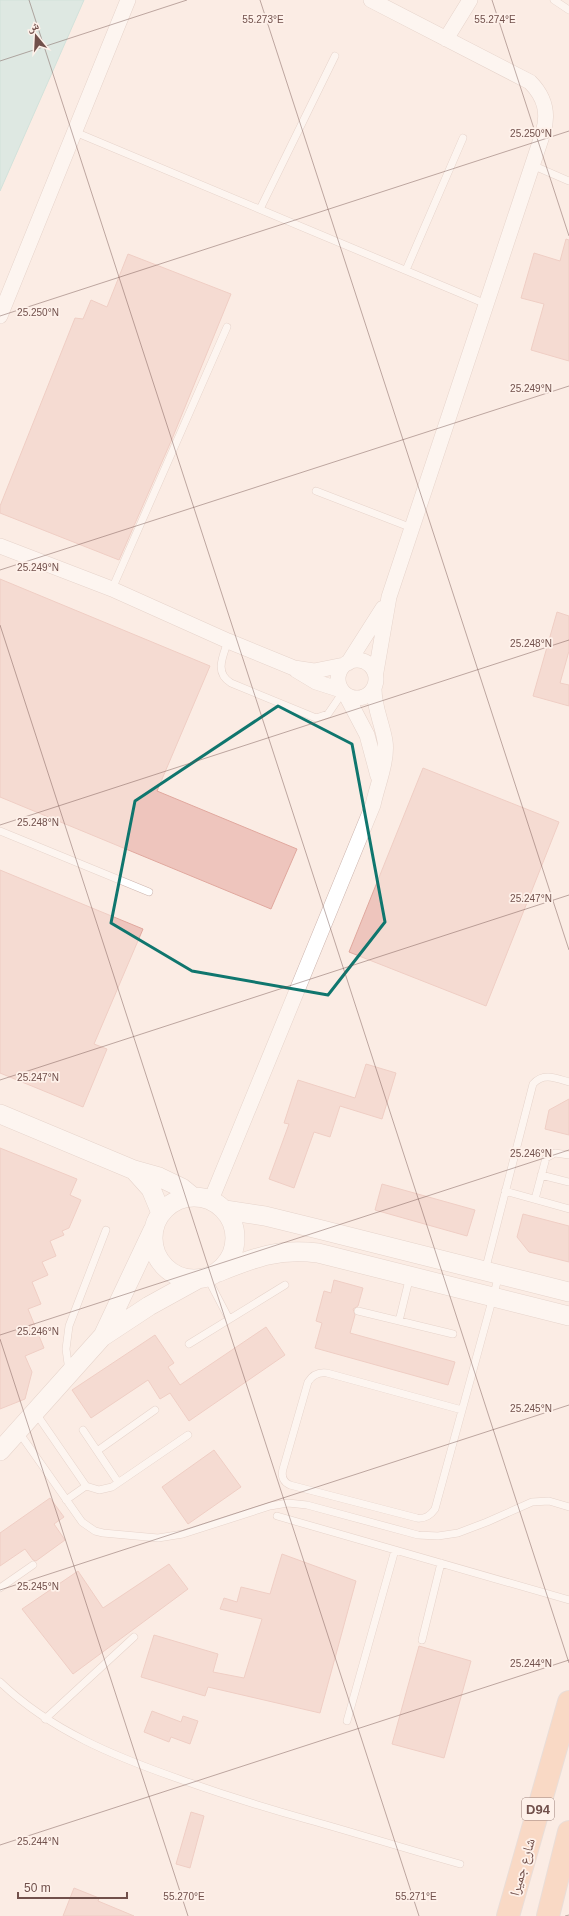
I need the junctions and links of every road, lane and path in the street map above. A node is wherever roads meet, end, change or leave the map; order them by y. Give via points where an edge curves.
1 (128, 0) edge
2 (371, 0) edge
3 (470, 0) edge
4 (554, 0) edge
5 (569, 10) edge
6 (446, 39) junction
7 (335, 56) dead end
8 (74, 132) junction
9 (463, 138) dead end
10 (532, 165) junction
11 (569, 181) edge
12 (260, 209) junction
13 (406, 270) junction
14 (486, 304) junction
15 (0, 316) edge
16 (227, 327) dead end
17 (316, 491) dead end
18 (412, 528) junction
19 (0, 546) edge
20 (112, 589) junction
21 (389, 597) junction
22 (228, 641) junction
23 (346, 664) junction
24 (294, 668) junction
25 (376, 672) junction
26 (374, 689) junction
27 (343, 693) junction
28 (379, 779) junction
29 (0, 831) edge
30 (149, 892) dead end
31 (569, 1082) edge
32 (0, 1114) edge
33 (569, 1155) edge
34 (134, 1170) junction
35 (541, 1175) junction
36 (569, 1182) edge
37 (505, 1190) junction
38 (535, 1199) junction
39 (209, 1202) junction
40 (569, 1209) edge
41 (158, 1219) junction
42 (106, 1230) dead end
43 (492, 1273) junction
44 (207, 1276) junction
45 (410, 1276) junction
46 (285, 1285) dead end
47 (569, 1292) edge
48 (493, 1297) junction
49 (358, 1311) dead end
50 (569, 1316) edge
51 (229, 1319) junction
52 (399, 1321) junction
53 (453, 1334) dead end
54 (102, 1337) junction
55 (189, 1344) dead end
56 (70, 1373) junction
57 (155, 1410) dead end
58 (462, 1410) junction
59 (35, 1412) junction
60 (18, 1430) junction
61 (83, 1430) dead end
62 (188, 1435) dead end
63 (0, 1451) edge
64 (97, 1451) junction
65 (118, 1482) junction
66 (86, 1486) junction
67 (66, 1500) junction
68 (569, 1507) edge
69 (277, 1516) dead end
70 (395, 1550) junction
71 (442, 1563) junction
72 (33, 1565) dead end
73 (0, 1588) edge
74 (569, 1600) edge
75 (134, 1637) dead end
76 (422, 1640) dead end
77 (0, 1682) edge
78 (569, 1702) edge
79 (45, 1719) junction
80 (347, 1721) dead end
81 (569, 1832) edge
82 (460, 1864) dead end
83 (508, 1916) edge
84 (548, 1916) edge

1 - 8 street
2 - 6 street
3 - 6 street
4 - 5 lane
6 - 10 street via 520,76 538,90 545,106 546,122
7 - 12 lane
8 - 12 lane
8 - 15 street
9 - 13 lane
10 - 11 lane
10 - 14 street
12 - 13 lane
13 - 14 lane
14 - 18 street
16 - 20 lane
17 - 18 lane
18 - 21 street
19 - 20 street
20 - 22 street
21 - 23 street
21 - 25 street
22 - 24 street
22 - 27 lane via 220,668 231,684 316,718 328,714
23 - 24 street via 319,670
23 - 25 street via 354,660 367,662
23 - 27 street via 338,678
24 - 27 street via 316,682
25 - 26 street
26 - 27 street via 364,698 352,698
26 - 28 street via 375,705 385,742 383,767
27 - 28 street via 367,735
28 - 39 street via 369,818
29 - 30 lane
31 - 37 lane via 547,1076 541,1077 533,1084
32 - 34 street
33 - 35 lane via 550,1155 544,1163
34 - 39 street via 171,1182
34 - 41 street via 151,1189
35 - 36 lane
35 - 38 lane
37 - 38 lane
37 - 43 lane
38 - 40 lane
39 - 41 street via 181,1199 170,1204
39 - 43 street
39 - 44 street via 234,1226 235,1244 232,1255 225,1265
41 - 44 street via 153,1238 155,1252 162,1264 172,1273 184,1278
41 - 54 street
42 - 56 lane via 68,1326 66,1349
43 - 47 street
43 - 48 lane
44 - 45 street via 265,1254 299,1251 318,1253
44 - 51 lane
44 - 54 street via 149,1306
45 - 48 street
45 - 52 lane
46 - 51 lane
48 - 50 street
48 - 58 lane
49 - 52 lane
51 - 55 lane
52 - 53 lane
54 - 56 street
56 - 59 street
57 - 64 lane
58 - 58 lane via 327,1373 318,1373 308,1382 283,1468 284,1480 290,1485 417,1518 427,1517 435,1509
59 - 60 street
59 - 66 lane
60 - 63 street
60 - 67 lane
61 - 64 lane
62 - 65 lane
64 - 65 lane
65 - 66 lane via 106,1489 92,1489
66 - 67 lane
67 - 68 lane via 82,1522 95,1531 158,1538 183,1534 270,1506 288,1503 307,1505 428,1536 458,1533 532,1502 549,1501
69 - 70 lane
70 - 71 lane
70 - 80 lane
71 - 74 lane
71 - 76 lane
72 - 73 lane
75 - 79 lane
77 - 79 lane
78 - 83 main road, شارع جميرا / D94
79 - 82 lane via 104,1752 136,1764 246,1802
81 - 84 main road, D94

